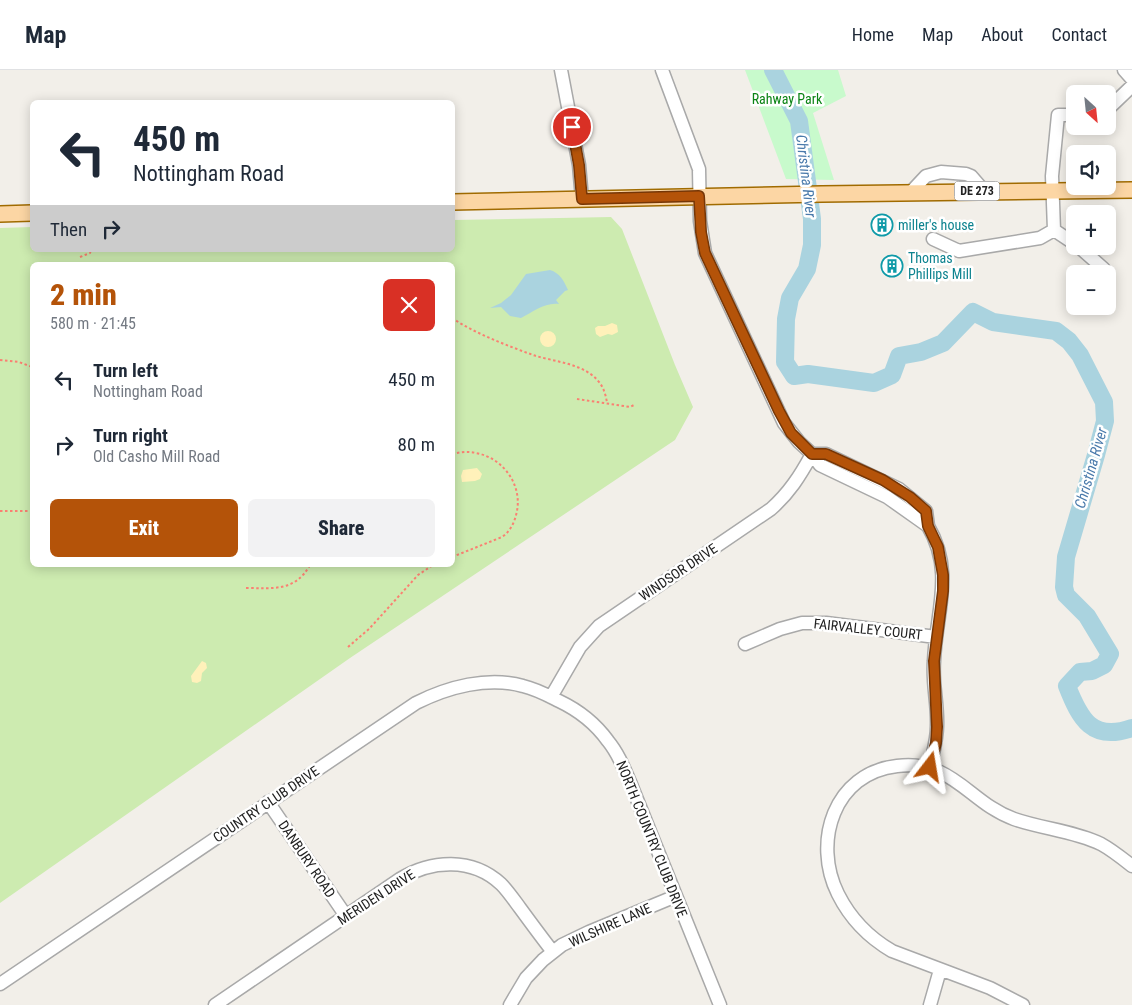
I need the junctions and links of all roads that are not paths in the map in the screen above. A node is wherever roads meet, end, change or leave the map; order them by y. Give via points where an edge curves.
1 (561, 70) edge
2 (662, 70) edge
3 (1124, 70) edge
4 (1132, 79) edge
5 (1132, 86) edge
6 (1116, 101) edge
7 (1066, 115) edge
8 (1053, 190) junction
9 (1132, 190) edge
10 (699, 196) junction
11 (582, 199) junction
12 (455, 202) edge
13 (30, 213) edge
14 (0, 214) edge
15 (1054, 230) junction
16 (1066, 238) edge
17 (934, 239) dead end
18 (1088, 255) edge
19 (1099, 265) edge
20 (812, 454) junction
21 (936, 637) junction
22 (745, 644) dead end
23 (551, 697) junction
24 (930, 767) junction
25 (268, 802) junction
26 (1132, 866) edge
27 (676, 896) junction
28 (346, 916) junction
29 (553, 952) junction
30 (940, 970) junction
31 (0, 984) edge
32 (218, 1004) edge
33 (510, 1005) edge
34 (720, 1005) edge
35 (930, 1005) edge
36 (1023, 1005) edge

1 - 11 street via 579,165
2 - 10 street via 697,163
3 - 4 street
5 - 6 street
7 - 8 street via 1058,115
8 - 9 main road, DE 273
8 - 10 main road, DE 273
8 - 15 street
10 - 11 main road, DE 273
10 - 20 street via 701,232 709,263 784,423
11 - 12 main road, DE 273
13 - 14 main road
15 - 16 street
15 - 17 street via 1040,238 959,251
18 - 19 street
20 - 21 street via 826,454 899,489 926,511 943,575
20 - 23 street, WINDSOR DRIVE via 796,483 771,509 600,626 580,647
21 - 22 street, FAIRVALLEY COURT via 802,623
21 - 24 street via 937,727
23 - 25 street, COUNTRY CLUB DRIVE via 524,686 501,682 443,691 401,712
23 - 27 street, NORTH COUNTRY CLUB DRIVE via 588,719 616,752
24 - 26 street via 952,778 1000,813 1088,839
24 - 30 street via 884,768 860,780 846,792 835,810 827,845 837,892 851,916 880,944
25 - 28 street, DANBURY ROAD
25 - 31 street, COUNTRY CLUB DRIVE
27 - 29 street, WILSHIRE LANE via 589,932
27 - 34 street, NORTH COUNTRY CLUB DRIVE
28 - 29 street, MERIDEN DRIVE via 411,872 435,864 460,864 501,884
28 - 32 street, MERIDEN DRIVE
29 - 33 street, WILSHIRE LANE via 526,978
30 - 35 street
30 - 36 street via 998,991

